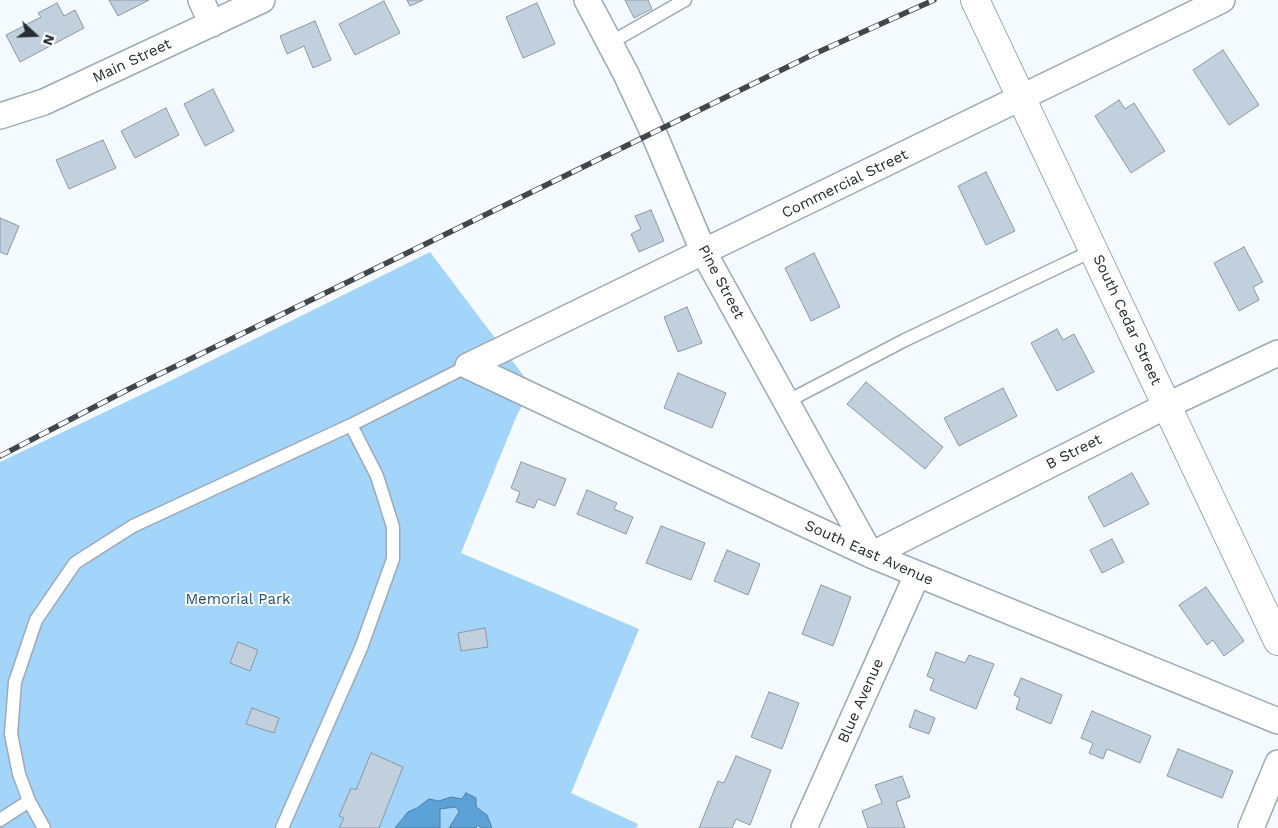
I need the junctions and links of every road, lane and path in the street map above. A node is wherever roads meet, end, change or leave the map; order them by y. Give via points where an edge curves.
1 (201, 0) edge
2 (262, 0) edge
3 (587, 0) edge
4 (685, 0) edge
5 (975, 0) edge
6 (1222, 0) edge
7 (212, 24) junction
8 (610, 43) junction
9 (1022, 98) junction
10 (0, 116) edge
11 (1094, 250) junction
12 (704, 253) junction
13 (1278, 352) edge
14 (468, 366) junction
15 (786, 402) junction
16 (1168, 405) junction
17 (351, 425) junction
18 (871, 555) junction
19 (917, 575) junction
20 (1278, 641) edge
21 (1278, 721) edge
22 (1278, 763) edge
23 (29, 800) junction
24 (0, 820) edge
25 (44, 828) edge
26 (282, 828) edge
27 (804, 828) edge
28 (1251, 828) edge

1 - 7 street
2 - 7 street, Main Street
3 - 8 street, Pine Street
4 - 8 lane
5 - 9 main road, South Cedar Street
6 - 9 street, Commercial Street
7 - 10 street, Main Street via 44,102
8 - 12 street, Pine Street via 654,134
9 - 11 main road, South Cedar Street
9 - 12 street, Commercial Street
11 - 15 lane via 905,340
11 - 16 main road, South Cedar Street
12 - 14 street, Commercial Street
12 - 15 street, Pine Street
13 - 16 street, B Street
14 - 17 lane
14 - 18 street, South East Avenue
15 - 18 street, Pine Street
16 - 18 street, B Street
16 - 20 main road, South Cedar Street
17 - 23 lane via 133,526 75,564 36,620 15,682 11,734 19,774
17 - 26 lane via 377,476 393,527 393,560 361,648
18 - 19 street, South East Avenue
19 - 21 street, South East Avenue
19 - 27 street, Blue Avenue
22 - 28 street
23 - 24 lane
23 - 25 lane

